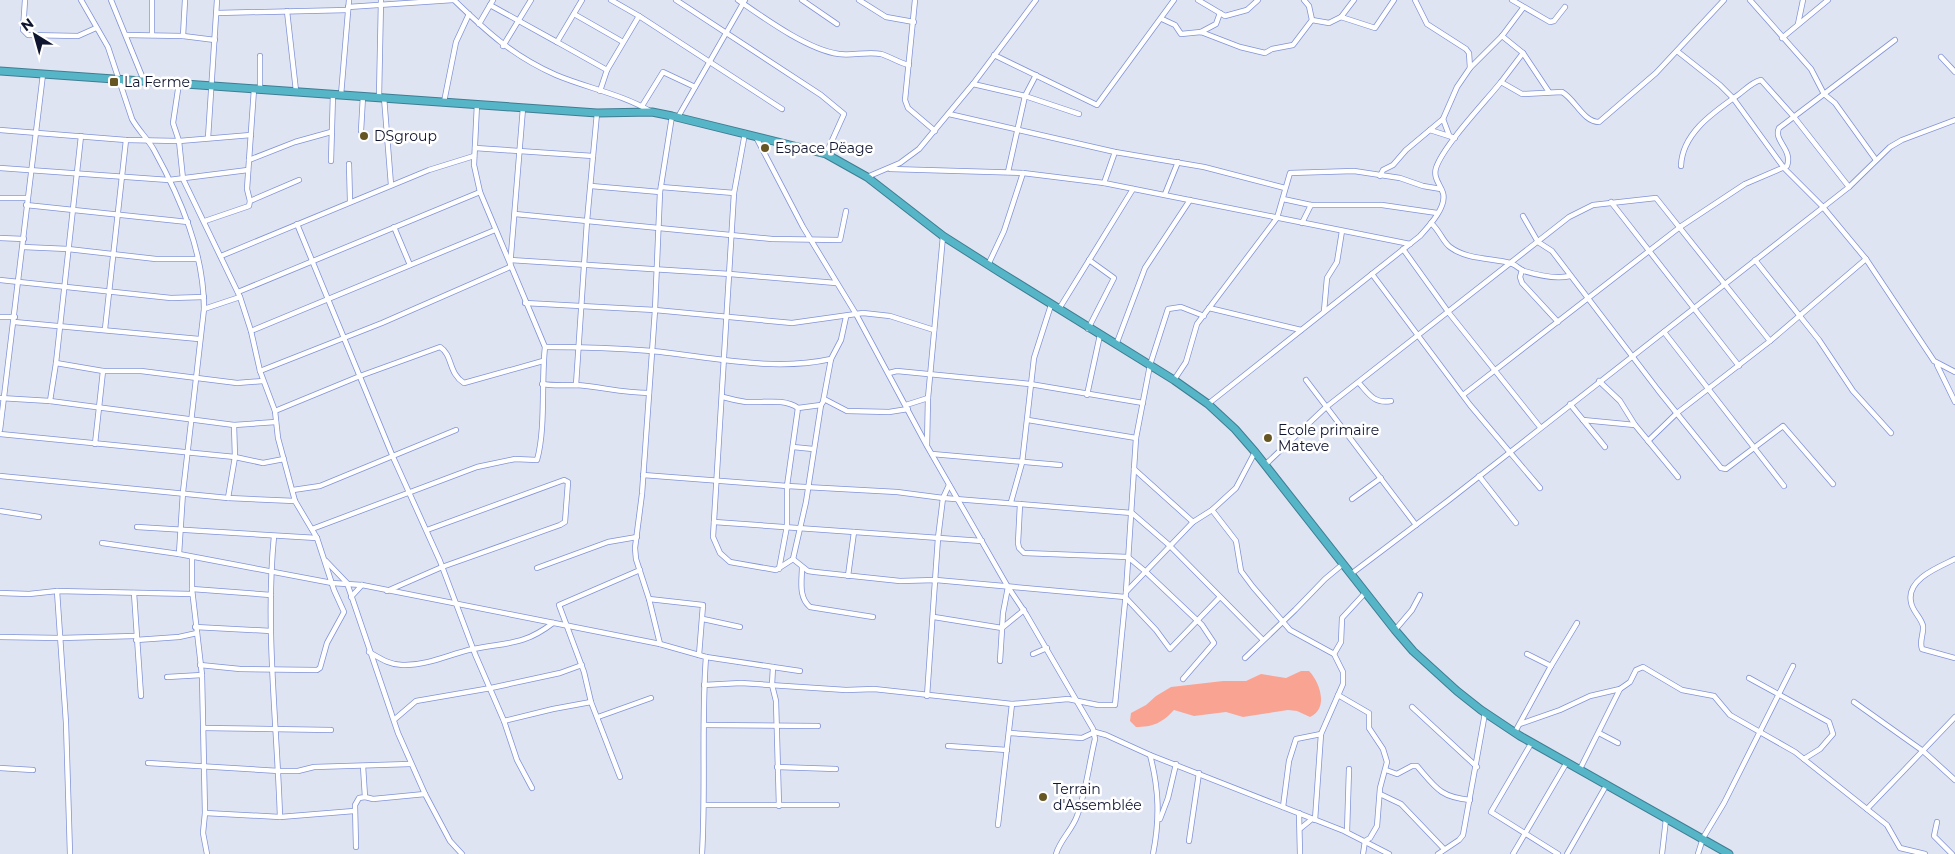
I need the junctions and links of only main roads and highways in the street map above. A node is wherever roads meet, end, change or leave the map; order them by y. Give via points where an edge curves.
1 (0, 70) edge
2 (1729, 854) edge

1 - 2 highway via 597,113 652,112 826,154 867,177 943,236 1208,404 1255,452 1394,630 1443,678 1485,712

